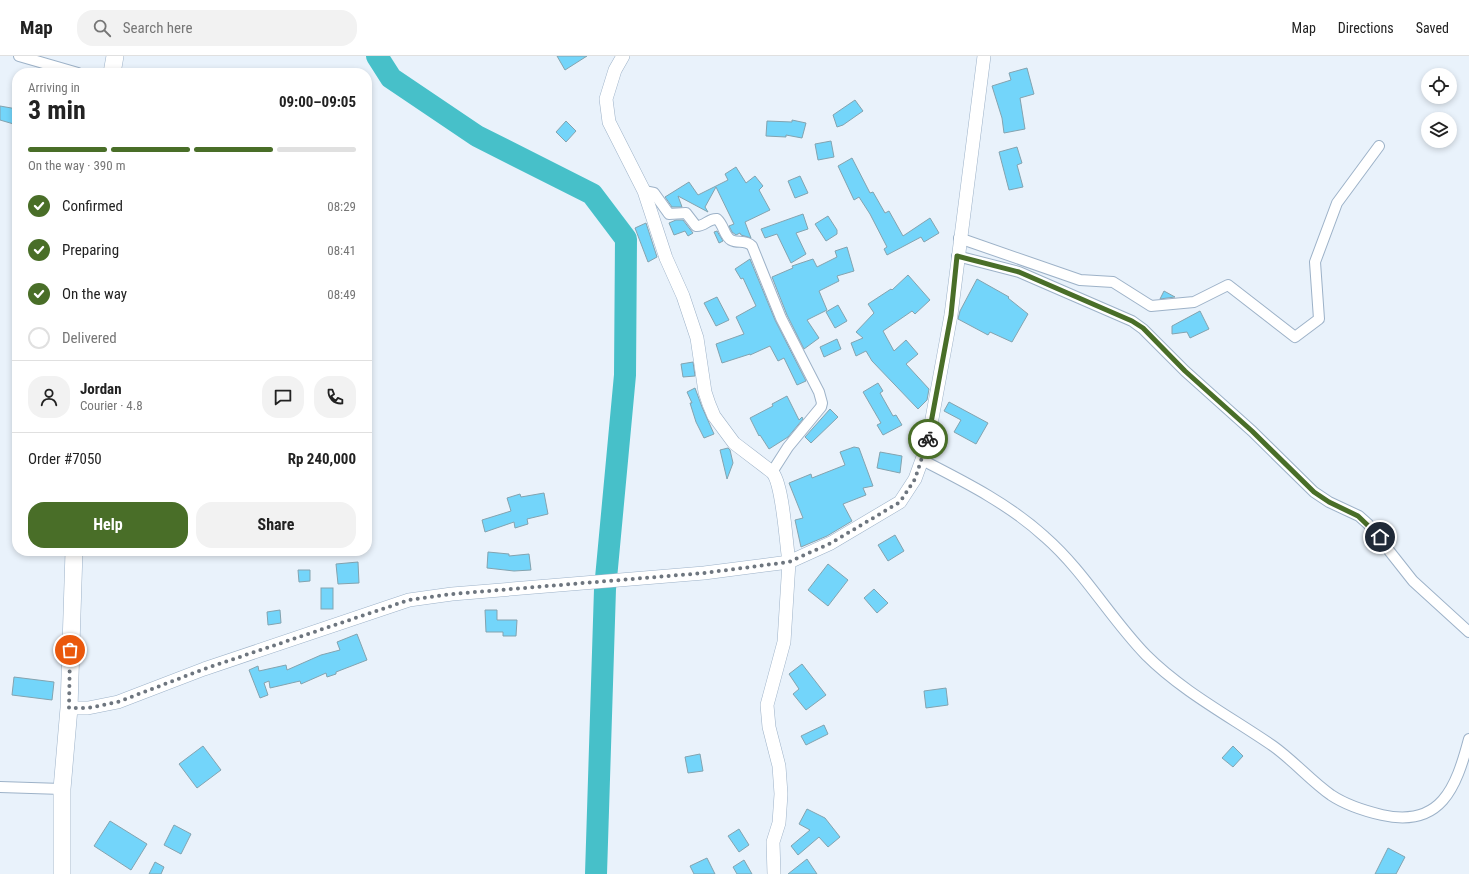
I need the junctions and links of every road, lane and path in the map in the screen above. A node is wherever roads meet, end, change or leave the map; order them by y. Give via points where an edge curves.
1 (19, 56) edge
2 (115, 56) edge
3 (623, 56) edge
4 (984, 56) edge
5 (61, 68) edge
6 (113, 68) edge
7 (1379, 146) dead end
8 (644, 191) junction
9 (959, 238) junction
10 (957, 256) junction
11 (922, 460) junction
12 (772, 472) junction
13 (74, 556) edge
14 (789, 562) junction
15 (1469, 632) edge
16 (69, 708) junction
17 (1469, 739) edge
18 (0, 786) edge
19 (62, 789) junction
20 (62, 874) edge
21 (774, 874) edge

1 - 5 street
2 - 6 highway
3 - 8 street via 609,86 606,106 609,122
4 - 9 street
7 - 9 street via 1337,203 1315,262 1319,319 1295,337 1228,285 1194,302 1151,306 1113,282 1080,280
8 - 12 street via 666,258 683,296 697,338 705,392 714,416 734,443
8 - 12 street via 654,193 669,214 686,213 694,225 698,226 717,219 730,239 735,242 745,241 752,246 781,318 819,392 821,407 788,447
9 - 10 street
10 - 11 street via 951,315 931,426
10 - 15 street via 1019,272 1046,282 1120,314 1143,328 1314,492 1368,524 1412,581
11 - 14 street via 912,486 900,502 831,543
11 - 17 street via 981,491 1034,527 1075,567 1147,656 1174,680 1282,753 1332,796 1373,813 1402,818 1420,816 1434,809 1448,793 1462,764
12 - 14 street via 779,487
13 - 16 highway
14 - 16 street via 704,573 452,594 398,603 204,669 118,702 88,708
14 - 21 street via 784,642 767,705 769,727 779,766 781,794 774,842
16 - 19 highway
18 - 19 street
19 - 20 highway

